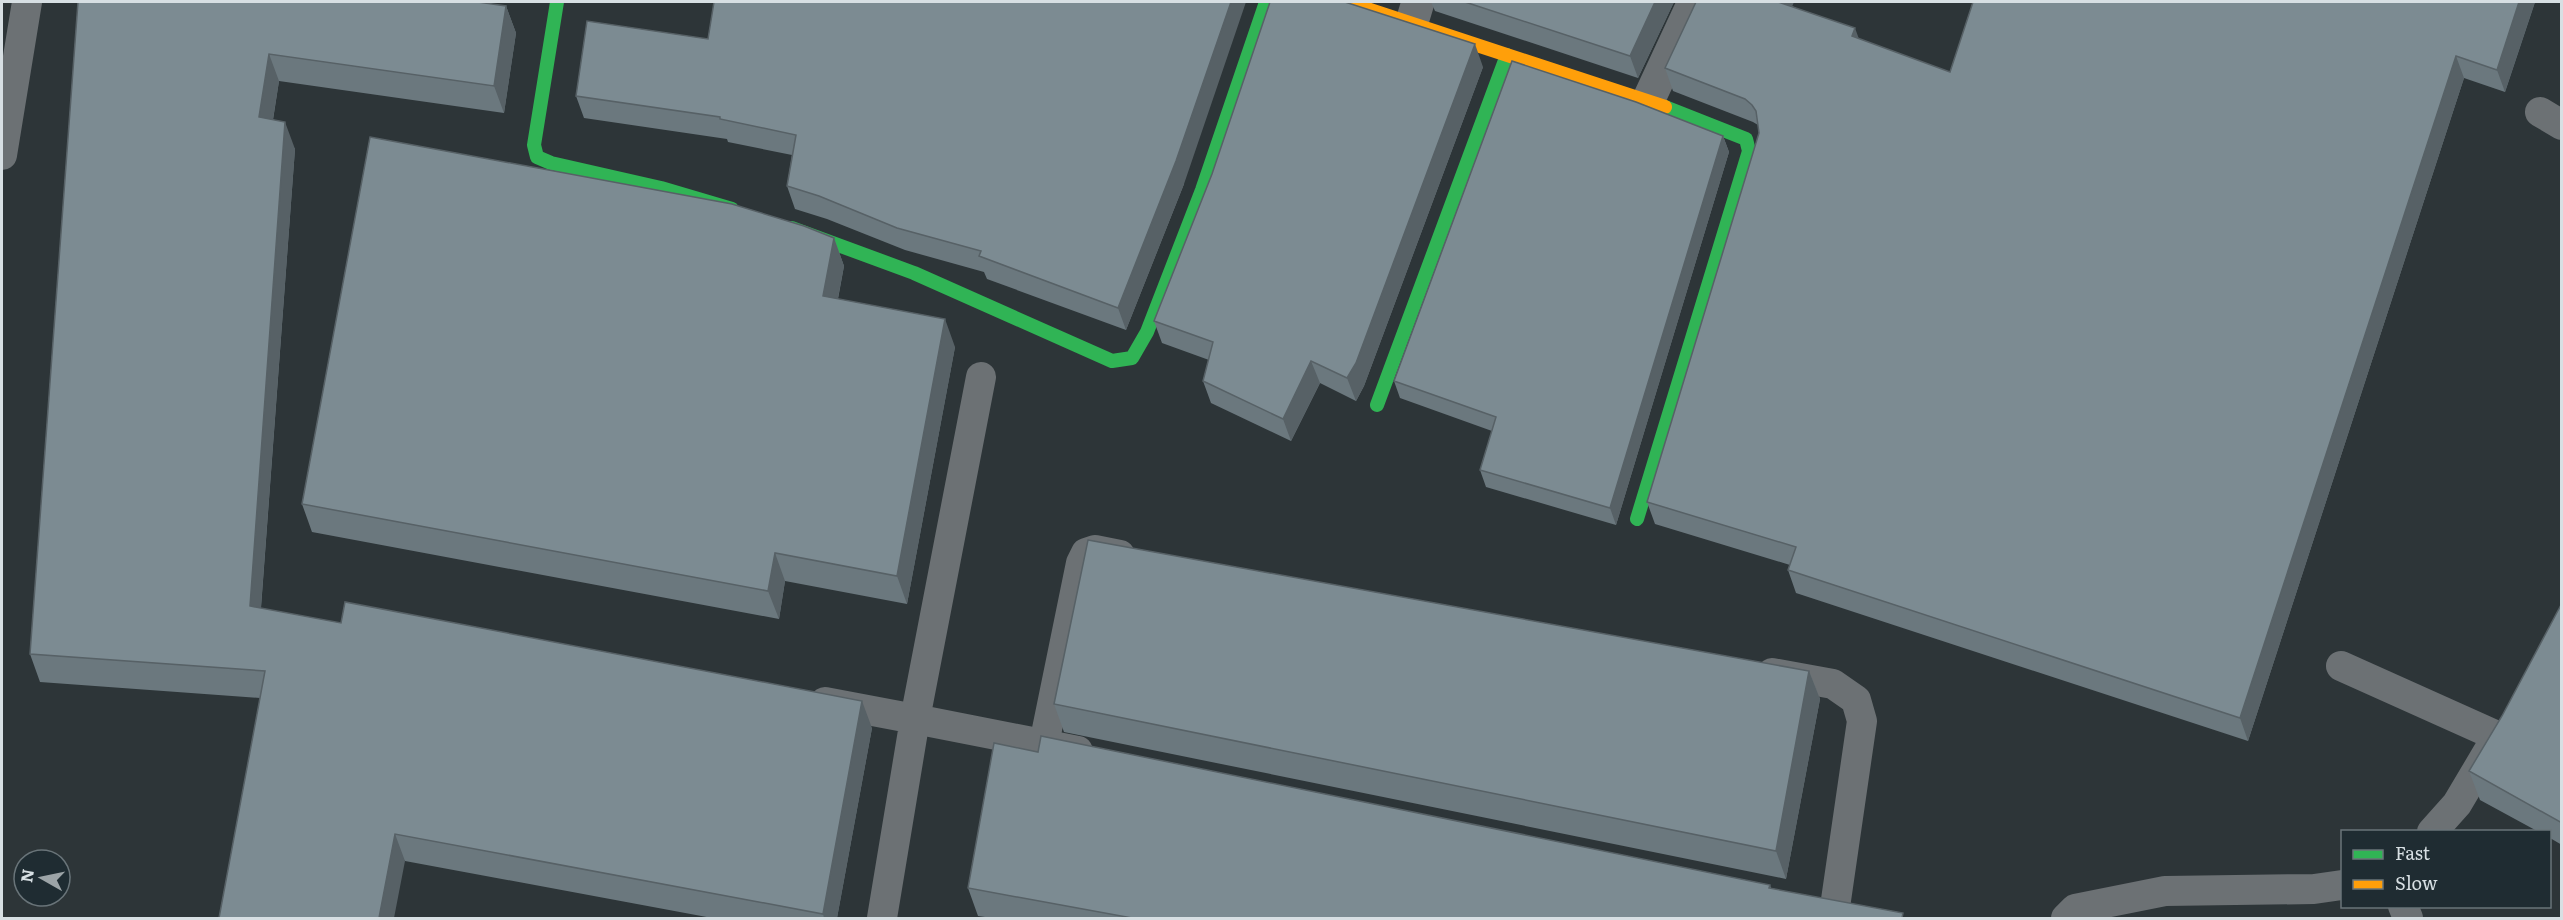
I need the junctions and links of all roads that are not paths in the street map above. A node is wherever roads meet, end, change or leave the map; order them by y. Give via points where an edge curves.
1 (27, 2) edge
2 (557, 2) edge
3 (1266, 2) edge
4 (1346, 2) edge
5 (1694, 2) edge
6 (1415, 12) edge
7 (1507, 55) junction
8 (1648, 101) junction
9 (2, 155) edge
10 (741, 212) edge
11 (774, 222) edge
12 (981, 377) dead end
13 (1377, 405) dead end
14 (1636, 519) dead end
15 (1142, 559) edge
16 (2342, 666) dead end
17 (1751, 669) edge
18 (799, 697) edge
19 (2512, 708) edge
20 (915, 719) junction
21 (2497, 736) junction
22 (1044, 744) junction
23 (1102, 756) edge
24 (2433, 830) edge
25 (2341, 885) edge
26 (1834, 907) edge
27 (882, 918) edge
28 (2066, 918) edge

1 - 9 lane
2 - 10 street via 534,145 537,157
3 - 11 street via 1203,190 1147,332 1132,358 1112,361 937,283 820,236
4 - 6 street
5 - 8 street
6 - 7 street
7 - 8 street
7 - 13 street
8 - 14 street via 1743,137 1749,152
12 - 20 lane
15 - 22 lane via 1095,550 1086,553
16 - 21 lane
17 - 26 lane via 1833,684 1856,700 1862,721
18 - 20 lane
19 - 21 lane
20 - 22 lane
20 - 27 lane
21 - 24 lane via 2457,804
22 - 23 lane
25 - 28 lane via 2165,891 2074,909

